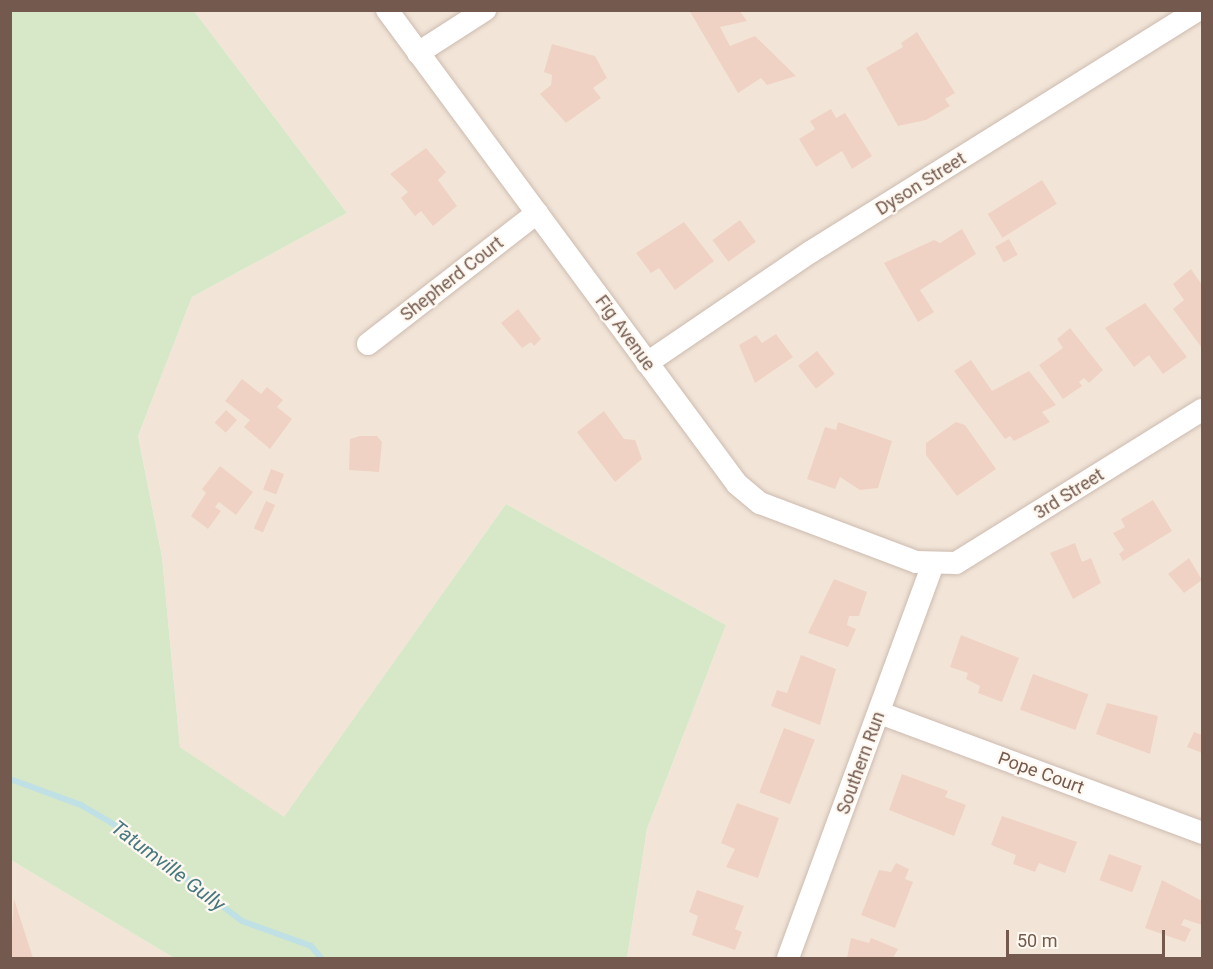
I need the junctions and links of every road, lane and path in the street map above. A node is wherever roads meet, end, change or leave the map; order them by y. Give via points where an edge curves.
1 (387, 10) edge
2 (485, 10) edge
3 (1198, 10) edge
4 (418, 53) junction
5 (537, 213) junction
6 (368, 344) dead end
7 (646, 363) junction
8 (1203, 410) edge
9 (932, 566) junction
10 (880, 712) junction
11 (1203, 833) edge
12 (788, 958) edge

1 - 4 street, Fig Avenue
2 - 4 street
3 - 7 street, Dyson Street via 812,251
4 - 5 street, Fig Avenue
5 - 6 street, Shepherd Court
5 - 7 street, Fig Avenue
7 - 9 street, Fig Avenue via 747,494
8 - 9 street, 3rd Street via 967,558
9 - 10 street, Southern Run
10 - 11 street, Pope Court
10 - 12 street, Southern Run

